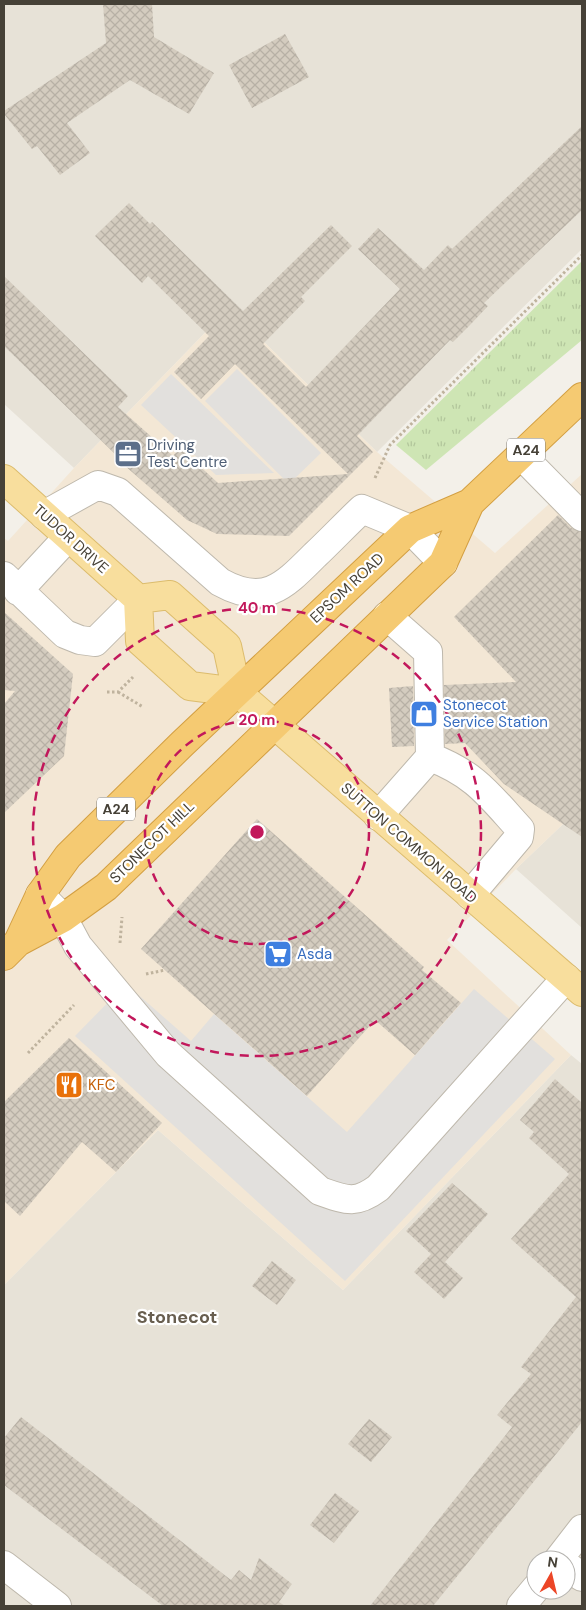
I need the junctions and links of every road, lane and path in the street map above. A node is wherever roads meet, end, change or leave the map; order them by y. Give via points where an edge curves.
1 (582, 255) edge
2 (582, 397) edge
3 (521, 455) junction
4 (4, 478) edge
5 (373, 483) dead end
6 (470, 503) junction
7 (44, 515) junction
8 (582, 517) edge
9 (410, 529) junction
10 (68, 538) junction
11 (443, 562) junction
12 (11, 584) edge
13 (138, 600) junction
14 (387, 616) junction
15 (136, 674) dead end
16 (108, 692) dead end
17 (118, 692) junction
18 (237, 692) junction
19 (143, 708) dead end
20 (274, 725) junction
21 (430, 757) junction
22 (378, 816) junction
23 (40, 895) junction
24 (470, 895) junction
25 (123, 912) dead end
26 (63, 918) junction
27 (11, 949) edge
28 (120, 949) dead end
29 (165, 970) dead end
30 (140, 976) dead end
31 (574, 985) edge
32 (74, 1005) dead end
33 (28, 1053) dead end
34 (582, 1529) edge
35 (568, 1550) edge
36 (4, 1565) edge
37 (57, 1606) edge

1 - 5 path via 390,445
2 - 3 highway, EPSOM ROAD / A24
3 - 6 highway, EPSOM ROAD / A24
3 - 8 street
4 - 7 main road, TUDOR DRIVE
6 - 9 highway, EPSOM ROAD / A24
6 - 11 highway, EPSOM ROAD / A24
7 - 9 street via 98,485 118,492 220,582 238,592 257,594 289,581 362,509
7 - 10 main road, TUDOR DRIVE
9 - 11 street
9 - 18 highway, EPSOM ROAD / A24
10 - 12 street
10 - 13 main road, TUDOR DRIVE
11 - 14 highway, EPSOM ROAD / A24
12 - 13 street via 65,634 95,642
13 - 18 main road via 140,641 155,655 190,686
13 - 18 main road via 170,595 227,646
14 - 20 highway, EPSOM ROAD / A24
14 - 21 street via 428,652
15 - 17 path
16 - 17 path
17 - 19 path
18 - 20 main road, SUTTON COMMON ROAD
18 - 23 highway, STONECOT HILL / A24 via 68,856
20 - 22 main road, SUTTON COMMON ROAD
20 - 26 highway, STONECOT HILL / A24 via 106,887
21 - 22 street
21 - 24 street via 455,766 476,781 520,829 519,837
22 - 24 main road, SUTTON COMMON ROAD
23 - 26 street
23 - 27 highway, STONECOT HILL / A24
24 - 31 main road, SUTTON COMMON ROAD
25 - 28 path
26 - 27 highway, STONECOT HILL / A24
26 - 31 street via 78,946 168,1054 320,1191 342,1199 364,1199 378,1188
29 - 30 path
32 - 33 path
34 - 35 street
36 - 37 street

